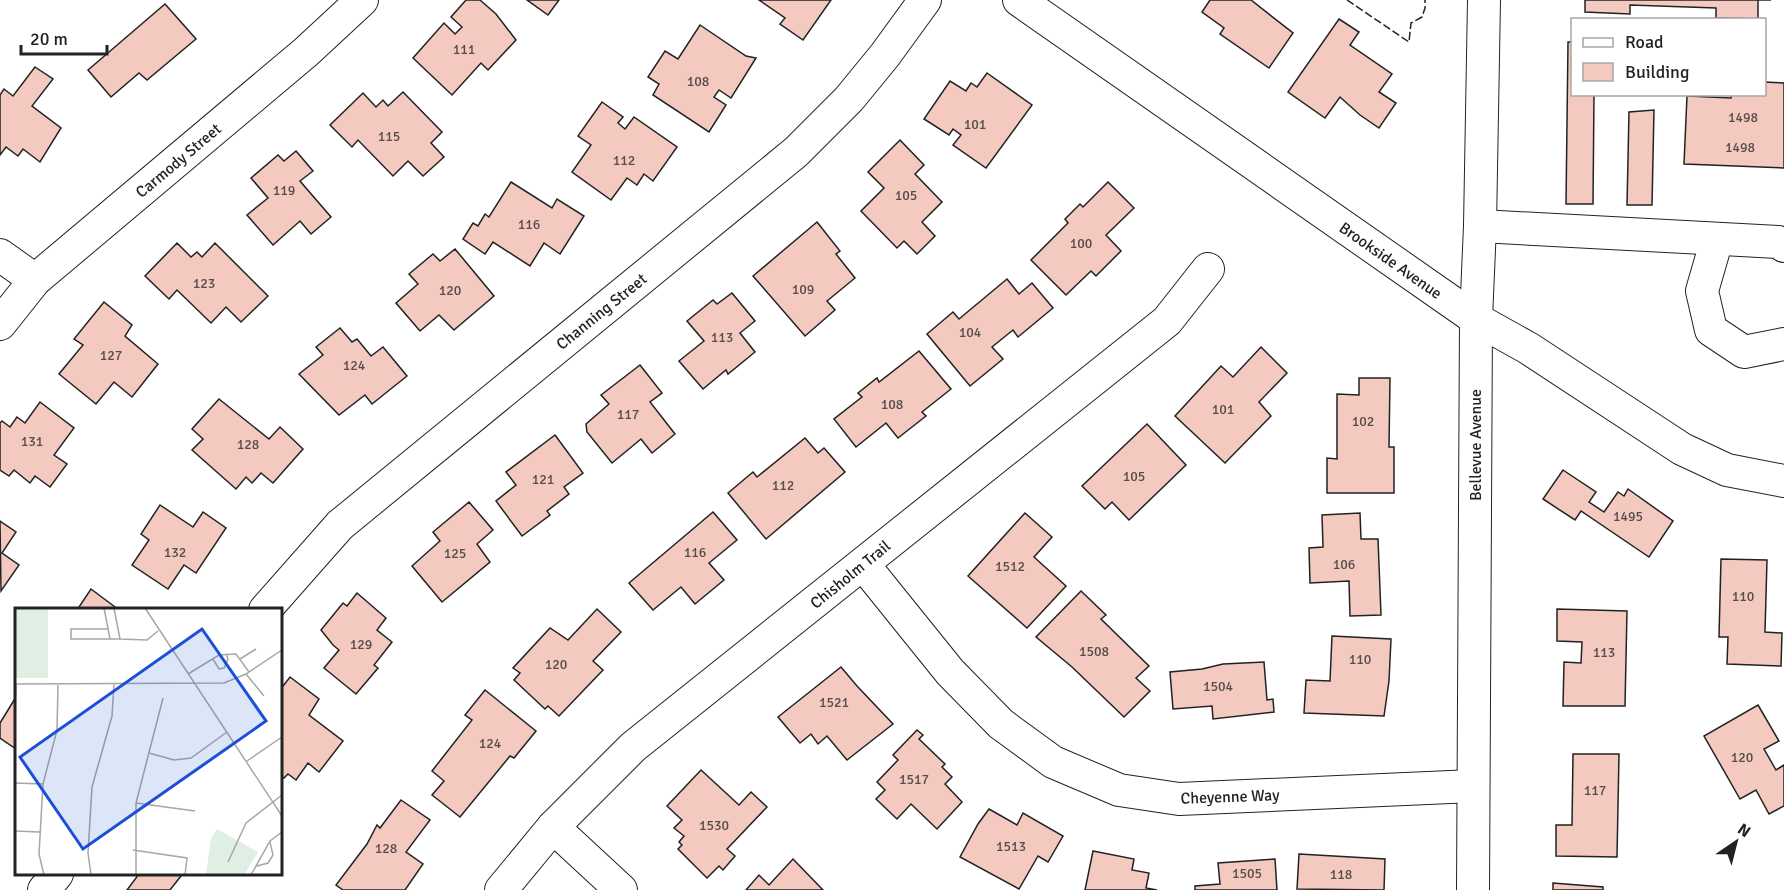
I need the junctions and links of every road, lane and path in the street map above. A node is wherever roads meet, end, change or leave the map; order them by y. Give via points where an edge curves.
1 (362, 0) edge
2 (925, 0) edge
3 (1019, 0) edge
4 (1484, 0) edge
5 (1480, 226) junction
6 (1717, 239) junction
7 (1784, 246) edge
8 (0, 255) edge
9 (1208, 269) dead end
10 (35, 280) junction
11 (1476, 320) junction
12 (0, 324) edge
13 (1784, 344) edge
14 (1784, 481) edge
15 (863, 564) junction
16 (266, 608) edge
17 (1473, 786) junction
18 (553, 828) junction
19 (55, 875) edge
20 (44, 890) edge
21 (501, 890) edge
22 (621, 890) edge
23 (1473, 890) edge

1 - 10 street, Carmody Street via 306,52
2 - 16 street, Channing Street via 849,99 796,152 340,525
3 - 11 street, Brookside Avenue
4 - 5 street, Bellevue Avenue
5 - 6 street
5 - 11 street, Bellevue Avenue
6 - 7 street via 1778,242
6 - 13 street via 1702,291 1711,330 1744,352
8 - 10 street
9 - 15 street, Chisholm Trail via 1167,321
10 - 12 street, Carmody Street
11 - 14 street, Brookside Avenue via 1528,348 1682,449 1727,470
11 - 17 street, Bellevue Avenue
15 - 17 street, Cheyenne Way via 950,672 1001,724 1053,762 1119,790 1179,799
15 - 18 street, Chisholm Trail via 633,747
17 - 23 street, Bellevue Avenue
18 - 21 street, Chisholm Trail
18 - 22 street
19 - 20 street

